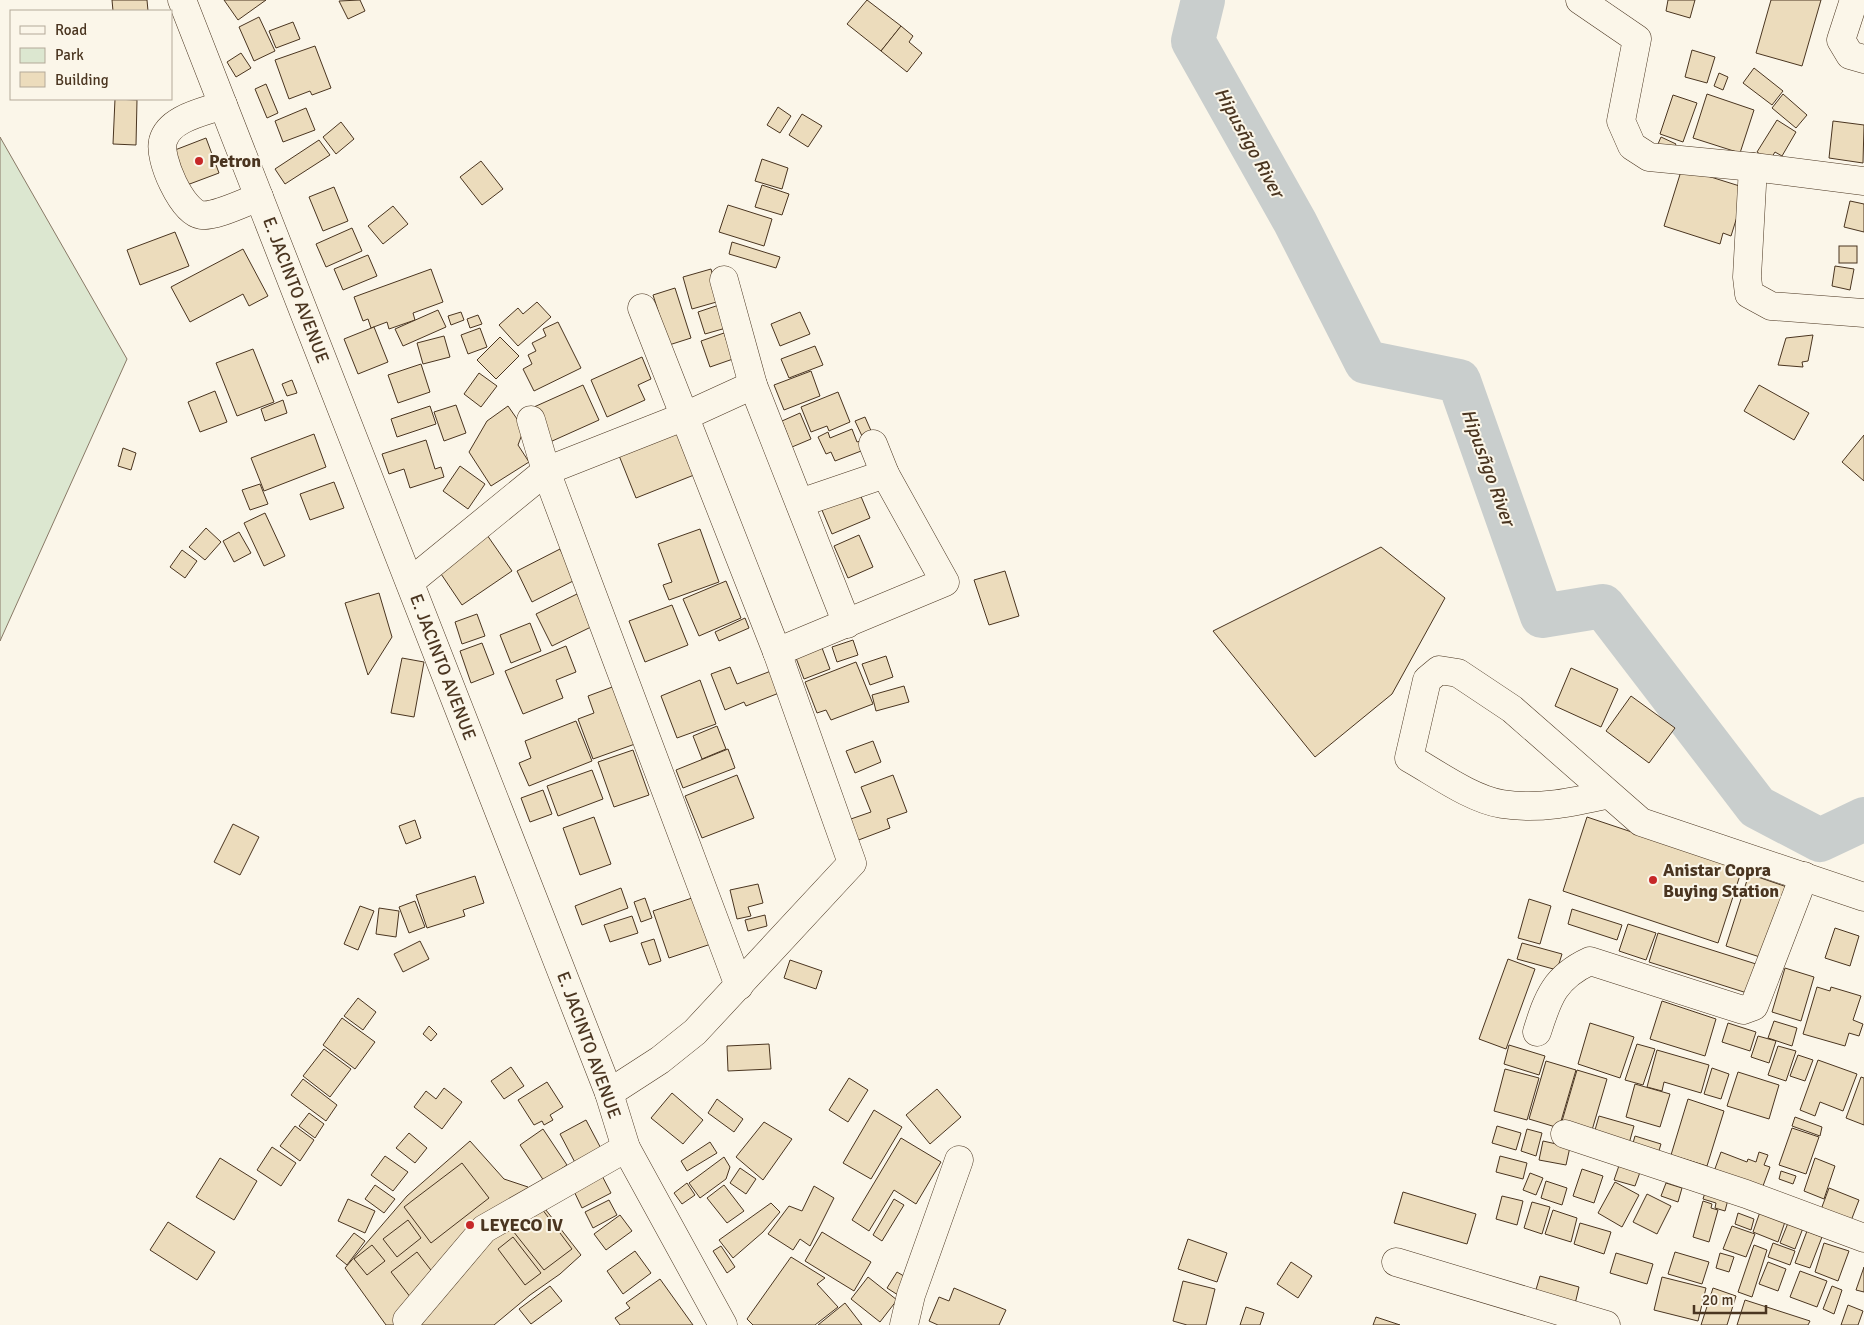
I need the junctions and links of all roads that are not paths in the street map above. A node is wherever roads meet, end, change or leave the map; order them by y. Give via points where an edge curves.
1 (182, 0) edge
2 (1580, 0) edge
3 (1854, 0) edge
4 (1864, 59) edge
5 (223, 105) junction
6 (1753, 166) junction
7 (1864, 181) edge
8 (259, 197) junction
9 (724, 280) dead end
10 (642, 308) dead end
11 (1864, 313) edge
12 (753, 385) junction
13 (683, 417) junction
14 (531, 420) dead end
15 (873, 444) dead end
16 (546, 471) junction
17 (885, 474) junction
18 (800, 503) junction
19 (410, 582) junction
20 (847, 624) junction
21 (777, 652) junction
22 (1609, 794) junction
23 (1804, 876) junction
24 (1864, 897) edge
25 (739, 986) junction
26 (1537, 1032) dead end
27 (609, 1093) junction
28 (1565, 1134) dead end
29 (626, 1148) junction
30 (959, 1160) dead end
31 (1864, 1238) edge
32 (1396, 1262) dead end
33 (408, 1320) dead end
34 (724, 1325) edge
35 (904, 1325) edge
36 (1606, 1325) edge

1 - 5 street, E. JACINTO AVENUE
2 - 6 street via 1637,39 1621,121 1632,146 1650,157
3 - 4 street via 1841,40 1850,55
5 - 8 street, E. JACINTO AVENUE
5 - 8 street via 184,119 173,126 163,141 164,155 180,199 190,210 201,215
6 - 7 street
6 - 11 street via 1749,294 1771,306
8 - 19 street, E. JACINTO AVENUE
9 - 12 street
10 - 13 street
12 - 13 street
12 - 18 street
13 - 16 street
13 - 21 street
14 - 16 street
15 - 17 street
16 - 19 street
16 - 25 street
17 - 18 street
17 - 20 street via 945,582
18 - 20 street
19 - 27 street, E. JACINTO AVENUE
20 - 21 street
21 - 25 street via 852,863
22 - 22 street via 1512,709 1458,673 1439,670 1427,680 1409,758 1476,795 1502,804 1557,806
22 - 23 street via 1641,822
23 - 24 street
23 - 26 street via 1754,1006 1744,1010 1590,961 1572,969 1558,984 1546,1002
25 - 27 street via 695,1032 660,1060
27 - 29 street, E. JACINTO AVENUE
28 - 31 street via 1746,1194
29 - 33 street via 484,1229
29 - 34 street, E. JACINTO AVENUE
30 - 35 street via 911,1295
32 - 36 street

